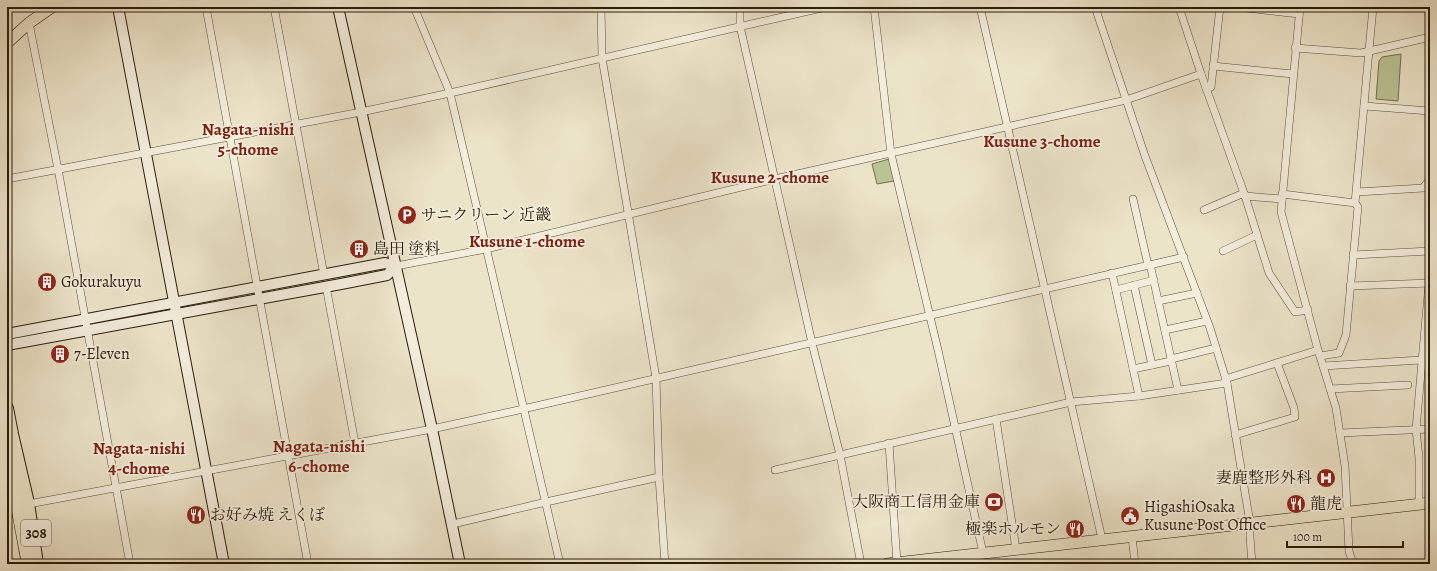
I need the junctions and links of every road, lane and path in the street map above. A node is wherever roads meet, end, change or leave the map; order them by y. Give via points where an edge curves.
1 (52, 7) edge
2 (118, 7) edge
3 (206, 7) edge
4 (274, 7) edge
5 (338, 7) edge
6 (414, 7) edge
7 (601, 7) edge
8 (740, 7) edge
9 (826, 7) edge
10 (874, 7) edge
11 (980, 7) edge
12 (1095, 7) edge
13 (1179, 7) edge
14 (1220, 7) edge
15 (1238, 7) edge
16 (1373, 7) edge
17 (1299, 10) edge
18 (29, 23) junction
19 (740, 26) junction
20 (1430, 37) edge
21 (7, 43) edge
22 (1295, 48) junction
23 (1369, 52) junction
24 (602, 58) junction
25 (1213, 66) junction
26 (1201, 74) junction
27 (1293, 74) junction
28 (1206, 89) junction
29 (450, 93) junction
30 (1126, 100) junction
31 (1364, 106) junction
32 (361, 112) junction
33 (1430, 112) edge
34 (295, 124) junction
35 (1007, 128) junction
36 (230, 137) junction
37 (145, 153) junction
38 (891, 154) junction
39 (58, 169) junction
40 (7, 179) edge
41 (775, 179) junction
42 (1430, 179) edge
43 (1357, 192) junction
44 (1244, 195) junction
45 (1282, 197) junction
46 (1133, 199) dead end
47 (1355, 203) junction
48 (1204, 210) dead end
49 (628, 214) junction
50 (1257, 235) junction
51 (486, 249) junction
52 (1223, 251) dead end
53 (1430, 251) edge
54 (1353, 255) junction
55 (1184, 257) junction
56 (1149, 265) junction
57 (396, 266) junction
58 (1112, 273) junction
59 (324, 275) junction
60 (1154, 280) junction
61 (1429, 283) edge
62 (1134, 285) junction
63 (326, 286) junction
64 (1350, 286) junction
65 (258, 287) junction
66 (1044, 289) junction
67 (1116, 290) junction
68 (1197, 293) junction
69 (260, 298) junction
70 (1158, 301) junction
71 (175, 303) junction
72 (1308, 310) junction
73 (177, 314) junction
74 (930, 315) junction
75 (86, 319) junction
76 (1207, 321) junction
77 (87, 330) junction
78 (1165, 330) junction
79 (7, 334) edge
80 (812, 343) junction
81 (7, 345) edge
82 (1216, 348) junction
83 (1319, 353) junction
84 (1171, 360) junction
85 (1421, 360) junction
86 (1277, 363) junction
87 (1152, 365) junction
88 (1323, 366) junction
89 (1133, 369) junction
90 (656, 378) junction
91 (1226, 381) junction
92 (1408, 385) dead end
93 (1330, 389) junction
94 (1178, 390) junction
95 (1139, 396) junction
96 (1071, 402) junction
97 (7, 408) edge
98 (523, 409) junction
99 (996, 418) junction
100 (956, 428) junction
101 (1430, 428) edge
102 (432, 429) junction
103 (1416, 429) junction
104 (1340, 432) junction
105 (1235, 435) junction
106 (355, 443) junction
107 (889, 443) junction
108 (7, 454) edge
109 (840, 455) junction
110 (289, 456) junction
111 (776, 470) dead end
112 (206, 471) junction
113 (11, 476) junction
114 (659, 477) junction
115 (116, 488) junction
116 (546, 502) junction
117 (28, 503) junction
118 (1425, 503) edge
119 (1346, 512) junction
120 (7, 520) edge
121 (1250, 523) junction
122 (452, 524) junction
123 (1132, 536) junction
124 (1102, 539) junction
125 (1016, 549) junction
126 (7, 553) edge
127 (983, 553) junction
128 (892, 563) edge
129 (9, 564) edge
130 (15, 564) edge
131 (28, 564) edge
132 (33, 564) edge
133 (37, 564) edge
134 (44, 564) edge
135 (130, 564) edge
136 (224, 564) edge
137 (308, 564) edge
138 (460, 564) edge
139 (560, 564) edge
140 (665, 564) edge
141 (861, 564) edge
142 (1135, 564) edge
143 (1252, 564) edge
144 (1353, 564) edge

1 - 18 main road
2 - 37 street
3 - 36 street
4 - 34 street
5 - 32 street
6 - 29 street
7 - 24 street
8 - 19 street
9 - 19 street
10 - 38 street
11 - 35 street
12 - 30 street
13 - 26 street
14 - 25 street
15 - 17 street
16 - 23 street
17 - 22 street
18 - 21 main road
18 - 39 street
19 - 24 street
19 - 41 street
20 - 23 street
22 - 23 street
22 - 27 street
23 - 31 street
24 - 29 street
24 - 49 street
25 - 27 street
25 - 28 street via 1211,87
26 - 28 street
26 - 30 street
27 - 45 street
28 - 44 street
29 - 32 street
29 - 51 street
30 - 35 street
30 - 55 street
31 - 33 street
31 - 43 street
32 - 34 street
32 - 57 street
34 - 36 street
34 - 59 street
35 - 38 street
35 - 66 street
36 - 37 street
36 - 65 street
37 - 39 street
37 - 71 street
38 - 41 street
38 - 74 street
39 - 40 street
39 - 75 street
41 - 49 street
41 - 80 street
42 - 43 street via 1423,188
43 - 47 street
44 - 45 street
44 - 48 street
44 - 50 street
45 - 47 street
45 - 72 street via 1281,212
46 - 56 street
47 - 54 street via 1358,207
49 - 51 street
49 - 90 street
50 - 52 street
50 - 72 street via 1273,280 1295,312
51 - 57 street
51 - 98 street
53 - 54 street
54 - 64 street
55 - 56 street
55 - 68 street
56 - 58 street
56 - 60 street
57 - 59 street via 385,263
57 - 63 street via 387,275
57 - 102 street
58 - 66 street
58 - 67 street
59 - 65 street
60 - 62 street
60 - 70 street
61 - 64 street
61 - 85 street
62 - 67 street
62 - 87 street
63 - 69 street
63 - 106 street
64 - 83 street via 1346,335 1340,352
65 - 69 street
65 - 71 street
66 - 74 street
66 - 96 street
67 - 89 street
68 - 70 street
68 - 76 street
69 - 73 street
69 - 110 street
70 - 78 street
71 - 73 street
71 - 75 street
72 - 83 street
73 - 77 street
73 - 112 street
74 - 80 street
74 - 100 street
75 - 77 street
75 - 79 street
76 - 78 street
76 - 82 street
77 - 81 street
77 - 115 street
78 - 84 street
80 - 90 street
80 - 109 street
82 - 84 street
82 - 91 street
83 - 86 street
83 - 88 street
84 - 87 street
84 - 94 street
85 - 88 street
85 - 103 street
86 - 91 street
86 - 105 street via 1295,417
87 - 89 street
88 - 93 street
89 - 95 street
90 - 98 street
90 - 114 street
91 - 94 street
91 - 105 street
92 - 93 street
93 - 104 street
94 - 95 street
95 - 96 street
96 - 99 street
96 - 124 street
97 - 117 highway, 308
98 - 102 street
98 - 116 street
99 - 100 street
99 - 125 street
100 - 107 street
100 - 127 street
101 - 103 street
102 - 106 street
102 - 122 street
103 - 104 street
103 - 118 street
104 - 119 street via 1345,466
105 - 121 street
106 - 110 street
107 - 109 street
107 - 128 street
108 - 113 highway
109 - 111 street
109 - 141 street
110 - 112 street
110 - 137 street
112 - 115 street
112 - 136 street
113 - 131 highway
113 - 132 highway
114 - 116 street
114 - 140 street
115 - 117 street
115 - 135 street
116 - 122 street
116 - 139 street
117 - 133 highway, 308
117 - 134 highway, 308
118 - 119 main road
119 - 121 main road
119 - 144 street via 1349,551
120 - 130 highway
121 - 123 main road
121 - 143 street
122 - 138 street
123 - 124 main road
123 - 142 street
124 - 125 main road
125 - 127 main road
126 - 129 highway, 308
127 - 128 main road

